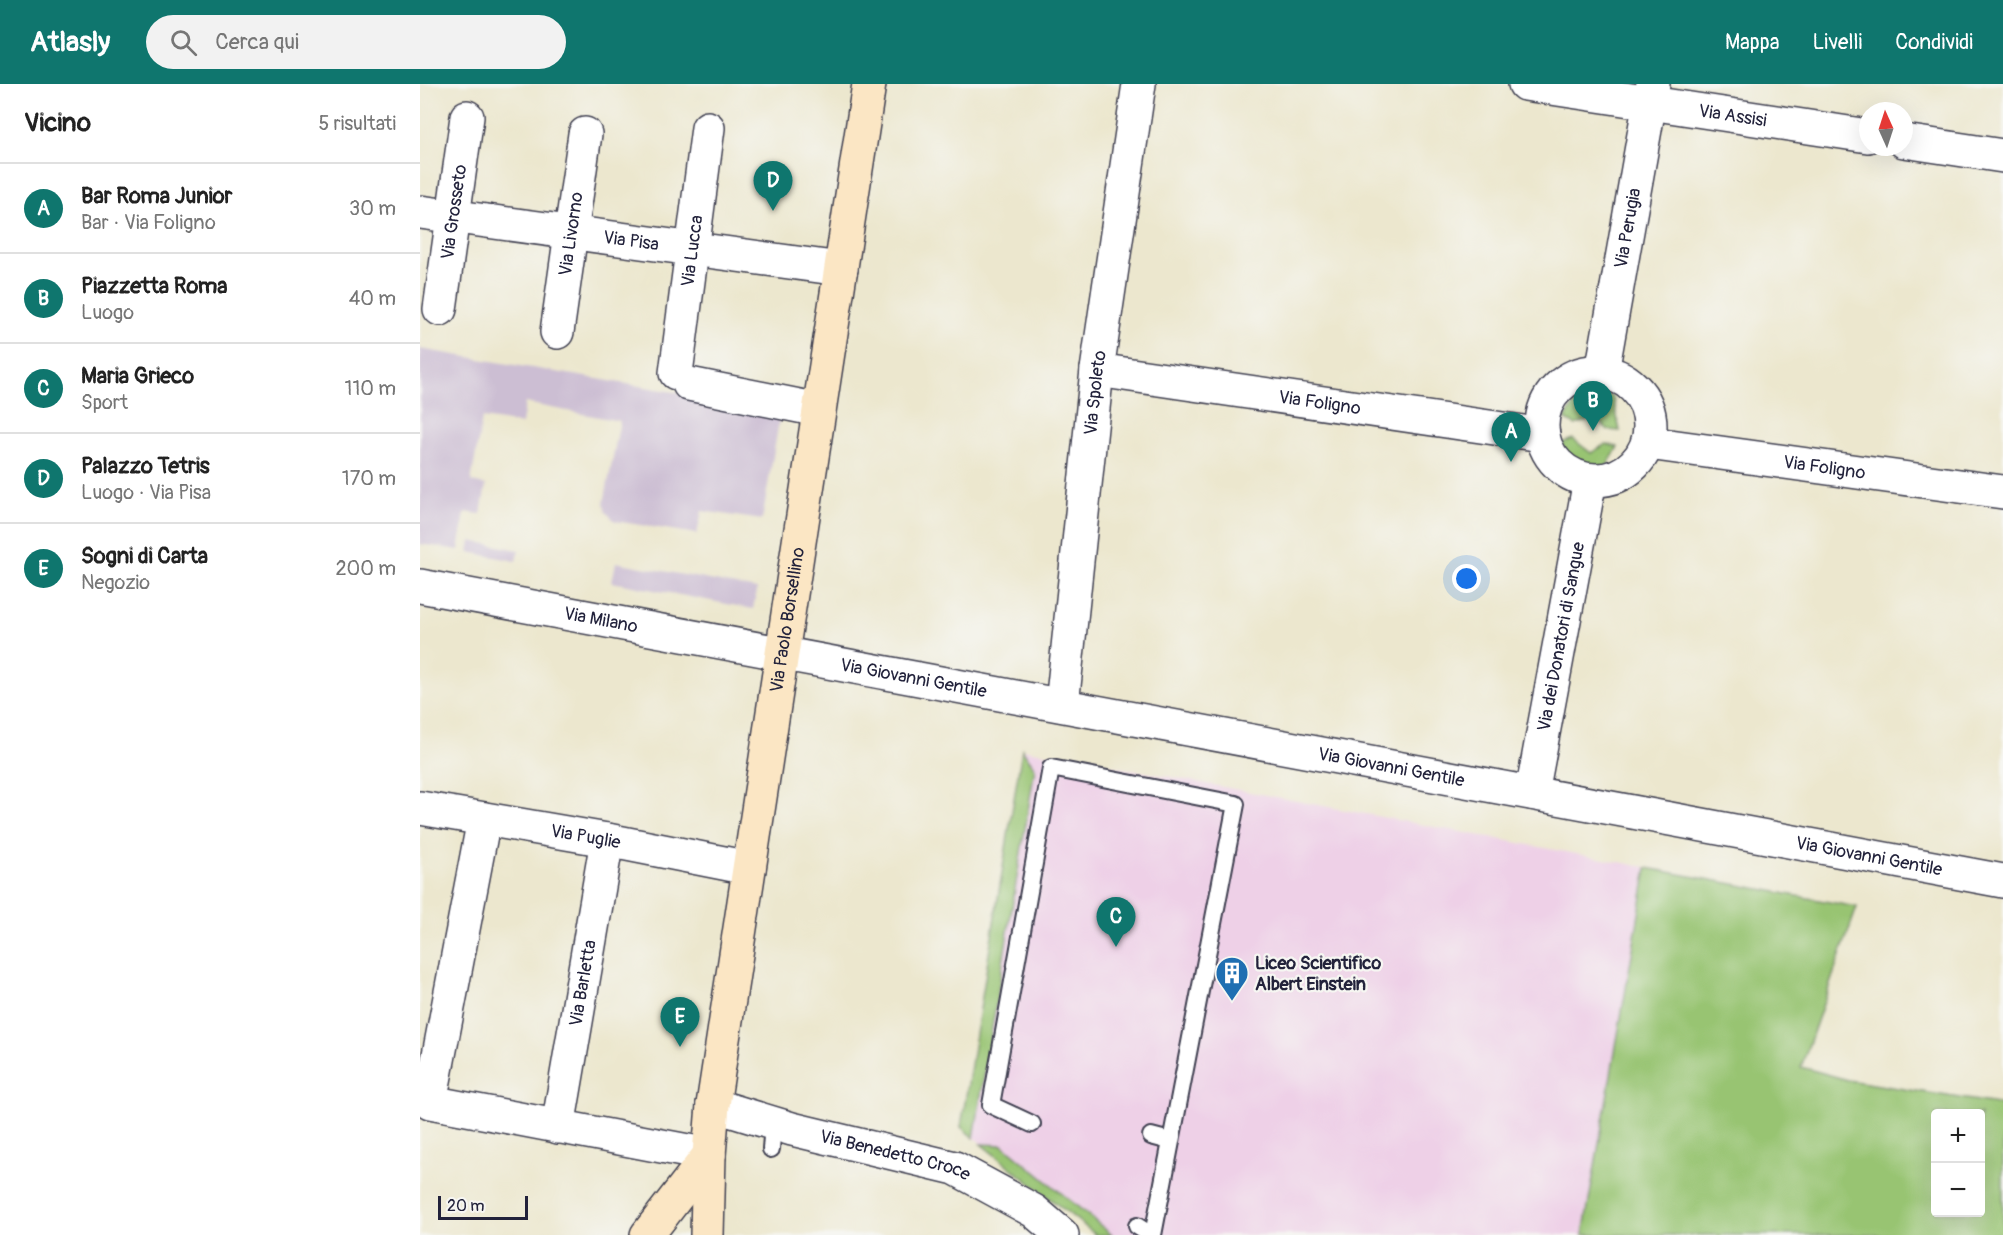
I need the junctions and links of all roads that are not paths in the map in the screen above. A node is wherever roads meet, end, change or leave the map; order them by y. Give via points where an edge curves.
1 (869, 84) edge
2 (1139, 84) edge
3 (1525, 84) edge
4 (1652, 94) edge
5 (468, 117) dead end
6 (708, 128) dead end
7 (585, 134) dead end
8 (1859, 134) edge
9 (1913, 142) edge
10 (2003, 156) edge
11 (420, 212) edge
12 (453, 217) junction
13 (571, 233) junction
14 (692, 250) junction
15 (841, 269) junction
16 (440, 309) dead end
17 (557, 332) dead end
18 (1097, 370) junction
19 (1602, 372) junction
20 (819, 410) junction
21 (1543, 435) junction
22 (1648, 443) junction
23 (1590, 480) junction
24 (2003, 492) edge
25 (420, 586) edge
26 (782, 652) junction
27 (1062, 705) junction
28 (1532, 793) junction
29 (420, 808) edge
30 (484, 819) junction
31 (607, 840) junction
32 (749, 868) junction
33 (2003, 881) edge
34 (713, 1105) junction
35 (1032, 1124) dead end
36 (558, 1126) junction
37 (1151, 1136) dead end
38 (1170, 1141) junction
39 (709, 1155) junction
40 (1147, 1232) edge
41 (647, 1235) edge
42 (670, 1235) edge
43 (707, 1235) edge
44 (1062, 1235) edge

1 - 15 main road, Via Paolo Borsellino
2 - 18 street, Via Spoleto
3 - 4 street, Via Assisi
4 - 8 street, Via Assisi
4 - 19 street, Via Perugia
5 - 12 street, Via Grosseto
6 - 14 street, Via Lucca
7 - 13 street, Via Livorno
9 - 10 street
11 - 12 street, Via Pisa
12 - 13 street, Via Pisa
12 - 16 street, Via Grosseto
13 - 14 street, Via Pisa
13 - 17 street, Via Livorno
14 - 15 street, Via Pisa
14 - 20 street, Via Lucca via 682,379
15 - 20 main road, Via Paolo Borsellino
18 - 21 street, Via Foligno
18 - 27 street, Via Spoleto
19 - 21 street via 1585,373 1557,389 1547,402
19 - 22 street via 1631,385 1642,397 1649,411
20 - 26 main road, Via Paolo Borsellino
21 - 23 street via 1558,466
22 - 23 street via 1639,460 1626,472 1609,479
22 - 24 street, Via Foligno
23 - 28 street, Via dei Donatori di Sangue
25 - 26 street, Via Milano
26 - 27 street, Via Giovanni Gentile
26 - 32 main road, Via Paolo Borsellino
27 - 28 street, Via Giovanni Gentile
28 - 33 street, Via Giovanni Gentile
29 - 30 street, Via Puglie
30 - 31 street, Via Puglie
30 - 36 street via 430,1102
31 - 32 street, Via Puglie
31 - 36 street, Via Barletta
32 - 34 main road, Via Paolo Borsellino
34 - 39 main road, Via Paolo Borsellino
34 - 44 street, Via Benedetto Croce via 772,1136 955,1168 1034,1212
35 - 38 lane via 991,1105 1051,768 1236,804
36 - 39 street
37 - 38 lane
38 - 40 lane
39 - 41 main road
39 - 42 main road
39 - 43 main road, Via Paolo Borsellino

